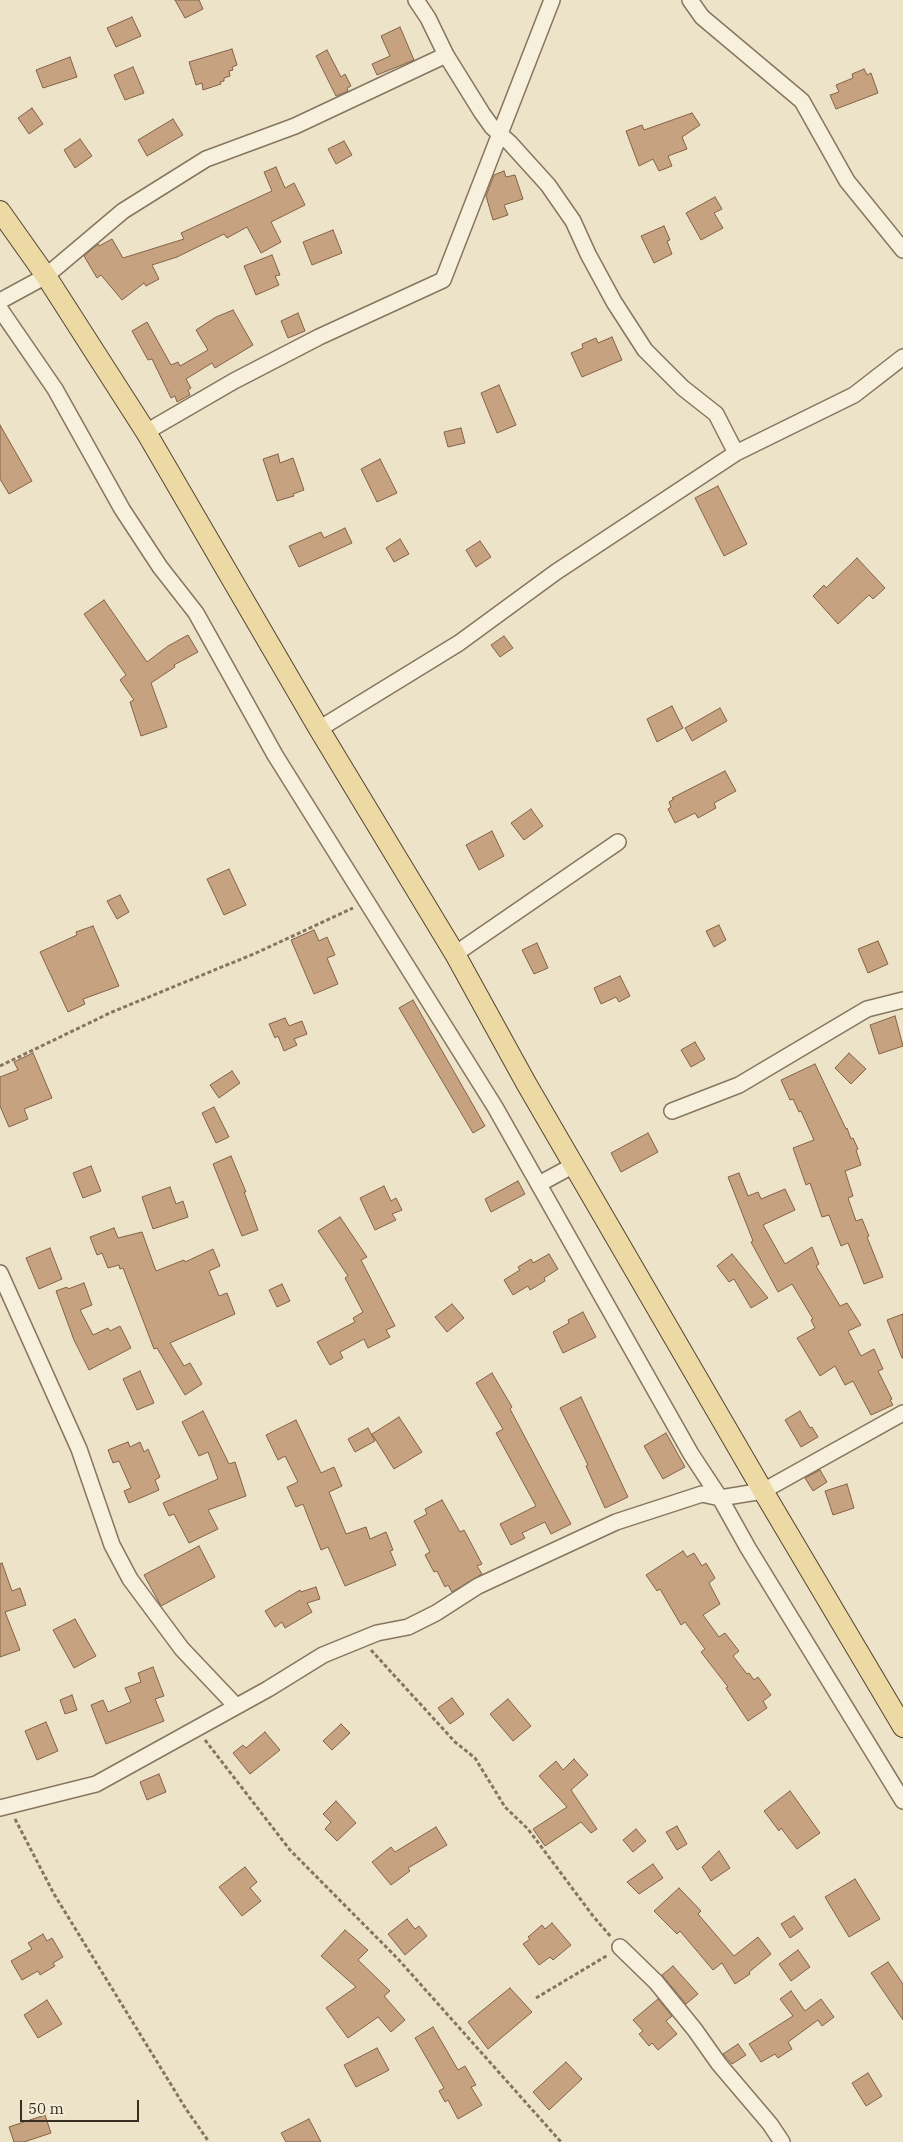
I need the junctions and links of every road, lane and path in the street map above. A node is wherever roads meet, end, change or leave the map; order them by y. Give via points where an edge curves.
1 (416, 0) edge
2 (552, 0) edge
3 (690, 0) edge
4 (446, 55) junction
5 (500, 134) junction
6 (0, 211) edge
7 (903, 250) edge
8 (46, 276) junction
9 (0, 301) edge
10 (0, 310) edge
11 (903, 357) edge
12 (146, 432) junction
13 (736, 453) junction
14 (319, 729) junction
15 (618, 842) dead end
16 (368, 902) junction
17 (455, 954) junction
18 (903, 1000) edge
19 (0, 1066) edge
20 (672, 1111) dead end
21 (574, 1165) junction
22 (539, 1184) junction
23 (0, 1273) edge
24 (903, 1413) edge
25 (763, 1491) junction
26 (720, 1498) junction
27 (378, 1644) dead end
28 (236, 1706) junction
29 (903, 1727) edge
30 (195, 1728) junction
31 (901, 1791) edge
32 (4, 1807) edge
33 (620, 1947) junction
34 (536, 1998) dead end
35 (208, 2142) edge
36 (560, 2142) edge
37 (782, 2142) edge

1 - 4 street
2 - 5 street
3 - 7 street via 702,17 802,100 847,181
4 - 5 street via 482,113
4 - 8 street via 294,126 206,159 123,211
5 - 12 street via 443,280 319,337
5 - 13 street via 548,185 573,221 614,302 645,350 716,414
6 - 8 main road
8 - 9 street
8 - 12 main road
10 - 16 street via 55,389 122,509 160,567 196,613 275,755
11 - 13 street via 854,395
12 - 14 main road
13 - 14 street via 556,572 459,643
14 - 17 main road
15 - 17 street
16 - 19 path via 256,953 112,1012
16 - 22 street
17 - 21 main road
18 - 20 street via 868,1009 739,1085
21 - 22 street
21 - 25 main road
22 - 26 street via 691,1454
23 - 28 street via 79,1449 112,1545 130,1580 182,1649
24 - 25 street
25 - 26 street
25 - 29 main road
26 - 28 street via 702,1494 616,1522 478,1586 408,1627 377,1634 323,1655
26 - 31 street
27 - 33 path via 370,1648 455,1742 475,1758 505,1807 528,1829
28 - 30 street
30 - 32 street via 96,1784
30 - 36 path via 290,1850 398,1959
32 - 35 path via 54,1894
33 - 34 path
33 - 37 street via 656,1982

